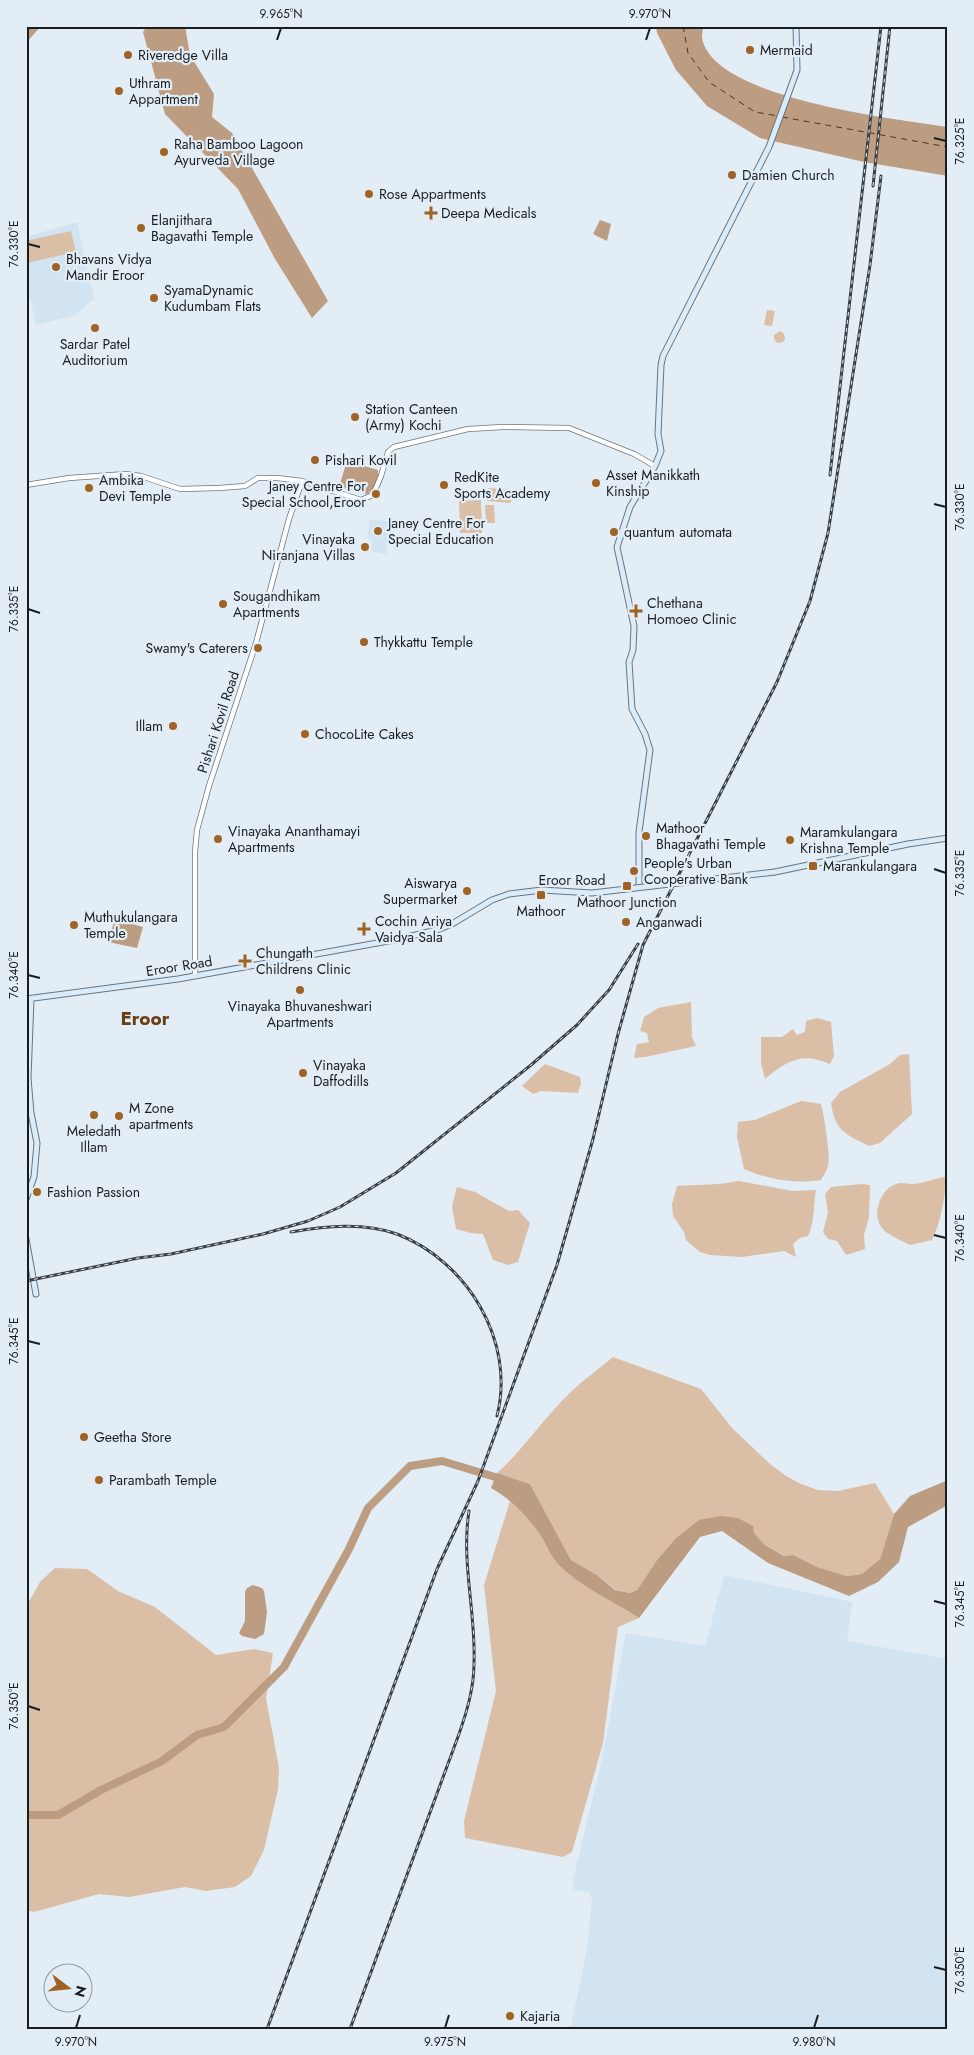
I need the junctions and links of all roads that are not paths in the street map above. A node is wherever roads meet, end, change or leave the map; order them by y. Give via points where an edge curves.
1 (796, 26) edge
2 (655, 466) junction
3 (302, 482) junction
4 (26, 485) edge
5 (948, 838) edge
6 (639, 884) joint
7 (640, 892) dead end
8 (195, 976) junction
9 (29, 999) edge
10 (26, 1199) edge
11 (26, 1238) edge
12 (36, 1294) dead end

1 - 2 main road via 798,62 769,147 661,365 658,434 661,451
2 - 3 street via 576,429 503,426 468,429 394,447 388,452 373,495 361,500
2 - 6 main road via 630,507 617,547 634,626 629,662 632,709 650,750 639,832
3 - 4 street via 268,477 258,478 245,486 180,489 126,474
3 - 8 street, Pishari Kovil Road via 197,830
5 - 8 main road, Eroor Road, bridge via 775,872 592,893 542,890 509,894 436,930
6 - 7 street
8 - 9 main road, Eroor Road
9 - 10 main road via 28,1078 37,1143 34,1177
11 - 12 main road

